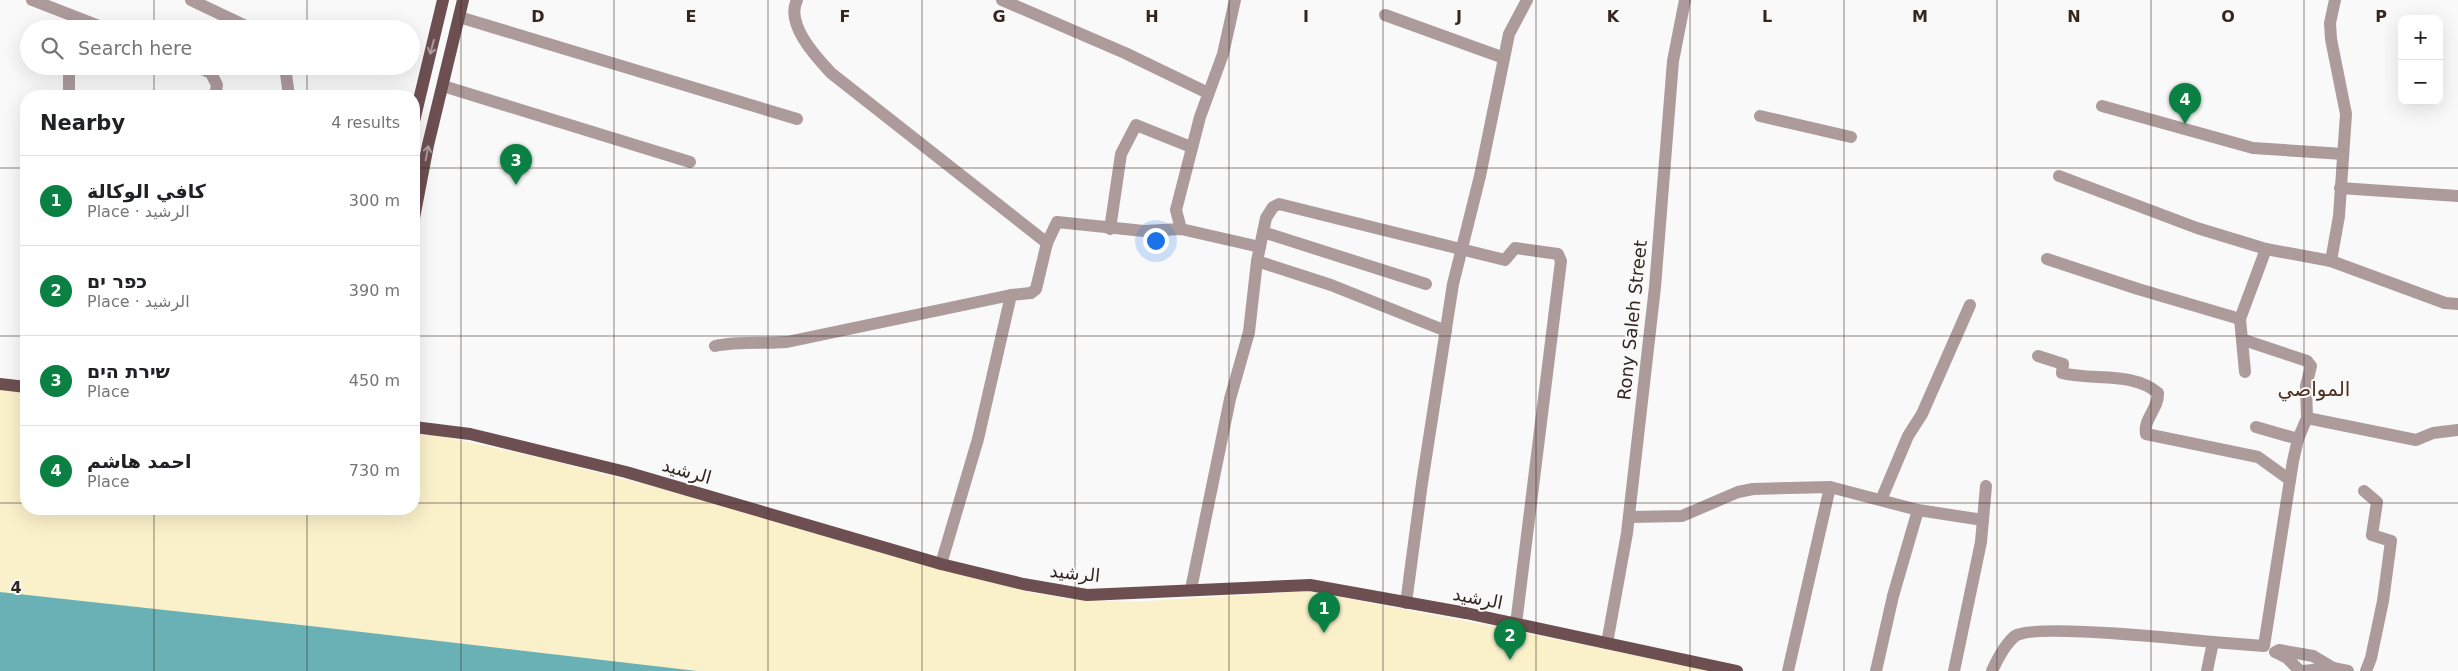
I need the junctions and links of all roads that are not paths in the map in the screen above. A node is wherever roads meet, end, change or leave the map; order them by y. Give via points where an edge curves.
1 (32, 0) edge
2 (192, 0) edge
3 (443, 0) edge
4 (463, 0) edge
5 (1002, 0) edge
6 (1235, 0) edge
7 (1527, 0) edge
8 (1685, 0) edge
9 (2335, 0) edge
10 (795, 1) edge
11 (70, 15) junction
12 (1385, 15) dead end
13 (459, 17) junction
14 (70, 20) edge
15 (83, 20) edge
16 (233, 20) edge
17 (1504, 58) junction
18 (69, 75) edge
19 (212, 75) edge
20 (286, 75) edge
21 (443, 86) junction
22 (69, 90) edge
23 (216, 90) edge
24 (287, 90) edge
25 (1208, 93) junction
26 (420, 96) edge
27 (2102, 106) dead end
28 (1760, 116) dead end
29 (797, 119) dead end
30 (1851, 137) dead end
31 (1191, 148) junction
32 (2343, 154) junction
33 (690, 162) dead end
34 (2059, 176) dead end
35 (2340, 188) junction
36 (420, 191) edge
37 (2458, 196) edge
38 (1110, 229) junction
39 (1181, 229) junction
40 (1263, 232) junction
41 (1047, 243) junction
42 (1260, 247) junction
43 (1462, 248) junction
44 (2266, 249) junction
45 (2047, 259) dead end
46 (1257, 261) junction
47 (2332, 261) junction
48 (1426, 284) dead end
49 (1012, 296) junction
50 (2458, 304) edge
51 (1970, 306) dead end
52 (2240, 319) junction
53 (1446, 331) junction
54 (2244, 340) junction
55 (715, 346) dead end
56 (2038, 356) dead end
57 (2245, 372) dead end
58 (0, 384) edge
59 (20, 386) edge
60 (2307, 418) junction
61 (420, 427) edge
62 (2256, 427) dead end
63 (2458, 430) edge
64 (2298, 439) junction
65 (2290, 480) junction
66 (1986, 486) dead end
67 (1830, 488) junction
68 (2364, 492) dead end
69 (1881, 500) junction
70 (1918, 510) junction
71 (1629, 516) junction
72 (1983, 520) junction
73 (941, 564) junction
74 (1191, 589) junction
75 (1406, 603) junction
76 (1516, 624) junction
77 (2213, 642) junction
78 (1607, 643) junction
79 (2264, 646) junction
80 (2275, 652) junction
81 (2333, 668) junction
82 (1737, 671) edge
83 (1788, 671) edge
84 (1876, 671) edge
85 (1954, 671) edge
86 (1992, 671) edge
87 (2207, 671) edge
88 (2302, 671) edge
89 (2348, 671) edge
90 (2366, 671) edge

1 - 11 street
2 - 16 street
3 -> 26 main road
4 - 13 main road
5 - 25 street
6 - 25 street via 1223,54
7 - 17 street via 1509,34
8 - 71 street, Rony Saleh Street via 1674,61 1655,287
9 - 32 street via 2330,39 2346,114
10 - 41 street via 798,26 805,44 830,73
11 - 14 street
11 - 15 street
12 - 17 street
13 - 21 main road
13 - 29 street
17 - 43 street
18 - 22 street
19 - 23 street
20 - 24 street
21 - 33 street
36 -> 21 main road
25 - 31 street
27 - 32 street via 2253,148
28 - 30 street
31 - 38 street via 1136,125 1120,154
31 - 39 street via 1176,210
32 - 35 street
34 - 44 street via 2197,228
35 - 37 street
35 - 47 street
38 - 39 street
38 - 41 street via 1057,222
39 - 42 street
40 - 42 street
40 - 43 street via 1266,218 1279,204
40 - 48 street
41 - 49 street via 1036,289 1031,294
42 - 46 street
43 - 53 street
43 - 76 street via 1505,260 1515,248 1523,247 1558,254 1561,260
44 - 47 street
44 - 52 street
45 - 52 street
46 - 53 street via 1331,285
46 - 74 street via 1249,332 1230,399
47 - 50 street via 2445,303
49 - 55 street via 787,342 736,342
49 - 73 street via 978,438
51 - 69 street
52 - 54 street
53 - 75 street
54 - 57 street
54 - 60 street via 2306,360 2311,366 2306,386
56 - 65 street via 2064,364 2062,374 2129,379 2152,388 2158,393 2159,400 2145,427 2146,434 2258,457
58 - 59 main road
60 - 63 street via 2416,440
60 - 64 street
61 - 73 main road, الرشيد via 470,434 626,472
62 - 64 street
64 - 65 street
65 - 79 street
66 - 72 street
67 - 69 street
67 - 71 street via 1753,489 1682,516
67 - 83 street
68 - 90 street via 2378,502 2372,535 2391,541 2383,601
69 - 70 street
70 - 72 street
70 - 84 street
71 - 78 street, Rony Saleh Street
72 - 85 street
73 - 74 main road, الرشيد via 1023,584 1087,595
74 - 75 main road, الرشيد via 1310,585
75 - 76 main road, الرشيد
76 - 78 main road, الرشيد
77 - 79 street
77 - 86 street via 2062,631 2026,632 2009,642
77 - 87 street
78 - 82 main road, الرشيد
79 - 80 street
80 - 81 street via 2313,656
80 - 88 street
81 - 88 street
81 - 89 street

